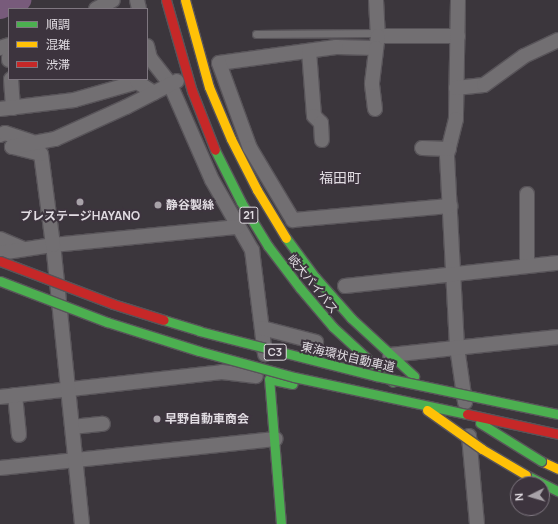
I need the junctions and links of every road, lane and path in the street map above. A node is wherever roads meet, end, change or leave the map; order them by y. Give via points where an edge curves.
1 (113, 0) edge
2 (166, 0) edge
3 (185, 0) edge
4 (376, 0) edge
5 (458, 0) edge
6 (98, 8) edge
7 (256, 34) dead end
8 (458, 36) junction
9 (377, 39) junction
10 (558, 40) edge
11 (148, 50) edge
12 (309, 51) junction
13 (11, 80) edge
14 (174, 82) junction
15 (456, 88) junction
16 (154, 93) junction
17 (7, 108) edge
18 (375, 109) dead end
19 (0, 135) edge
20 (322, 140) dead end
21 (33, 142) junction
22 (6, 148) edge
23 (422, 148) dead end
24 (449, 149) junction
25 (527, 194) dead end
26 (450, 206) junction
27 (238, 227) junction
28 (0, 239) edge
29 (53, 246) junction
30 (24, 249) junction
31 (0, 253) edge
32 (0, 261) edge
33 (558, 263) edge
34 (527, 266) junction
35 (453, 273) junction
36 (0, 281) edge
37 (345, 286) dead end
38 (262, 328) junction
39 (558, 337) edge
40 (316, 342) dead end
41 (457, 348) junction
42 (390, 355) junction
43 (370, 363) junction
44 (269, 379) junction
45 (68, 390) junction
46 (15, 395) junction
47 (0, 397) edge
48 (558, 414) edge
49 (103, 424) dead end
50 (72, 427) junction
51 (19, 434) dead end
52 (558, 434) edge
53 (275, 439) junction
54 (75, 460) junction
55 (0, 468) edge
56 (558, 469) edge
57 (558, 491) edge
58 (82, 524) edge
59 (281, 524) edge
60 (477, 524) edge

1 - 6 street
2 - 43 main road, 岐大バイパス / 21 via 192,91 214,148 241,202 268,246 300,288 333,327
3 - 42 main road, 岐大バイパス / 21 via 209,87 230,139 257,190 314,277 351,318
4 - 9 street
5 - 8 street
7 - 9 lane
8 - 9 street
8 - 15 street
9 - 12 street
9 - 18 street via 372,84
10 - 15 street via 524,56 484,84
11 - 14 street via 150,58
12 - 20 street via 314,116 322,123
12 - 26 street via 216,64 250,148 294,220
13 - 17 street
14 - 16 street
14 - 27 street via 212,180
15 - 24 street via 456,119
16 - 17 street via 137,82 74,100
16 - 21 street via 55,140
19 - 21 street
21 - 22 street
22 - 29 street via 41,154
23 - 24 street
24 - 26 street via 447,156
25 - 34 street
26 - 35 street
27 - 29 street
27 - 38 street via 252,250
28 - 30 street
29 - 30 street
29 - 45 street
30 - 31 street
32 - 48 main road, 東海環状自動車道 / C3, bridge via 113,304 207,333 369,374
33 - 34 street
34 - 35 street
35 - 37 street
35 - 41 street
36 - 52 main road, C3, bridge via 107,322 206,353 316,382
38 - 40 street
38 - 44 street
39 - 41 street
41 - 42 street
41 - 60 street
42 - 43 main road
42 - 56 main road, 岐大バイパス / 21, bridge via 453,406
43 - 44 main road via 352,374 327,383 299,385
43 - 57 main road, 岐大バイパス / 21, bridge via 440,420 482,449
44 - 45 street via 222,372
44 - 53 main road
45 - 46 street
45 - 50 street
46 - 47 street
46 - 51 street
49 - 50 street
50 - 54 street
53 - 54 street
53 - 59 main road
54 - 55 street
54 - 58 street

